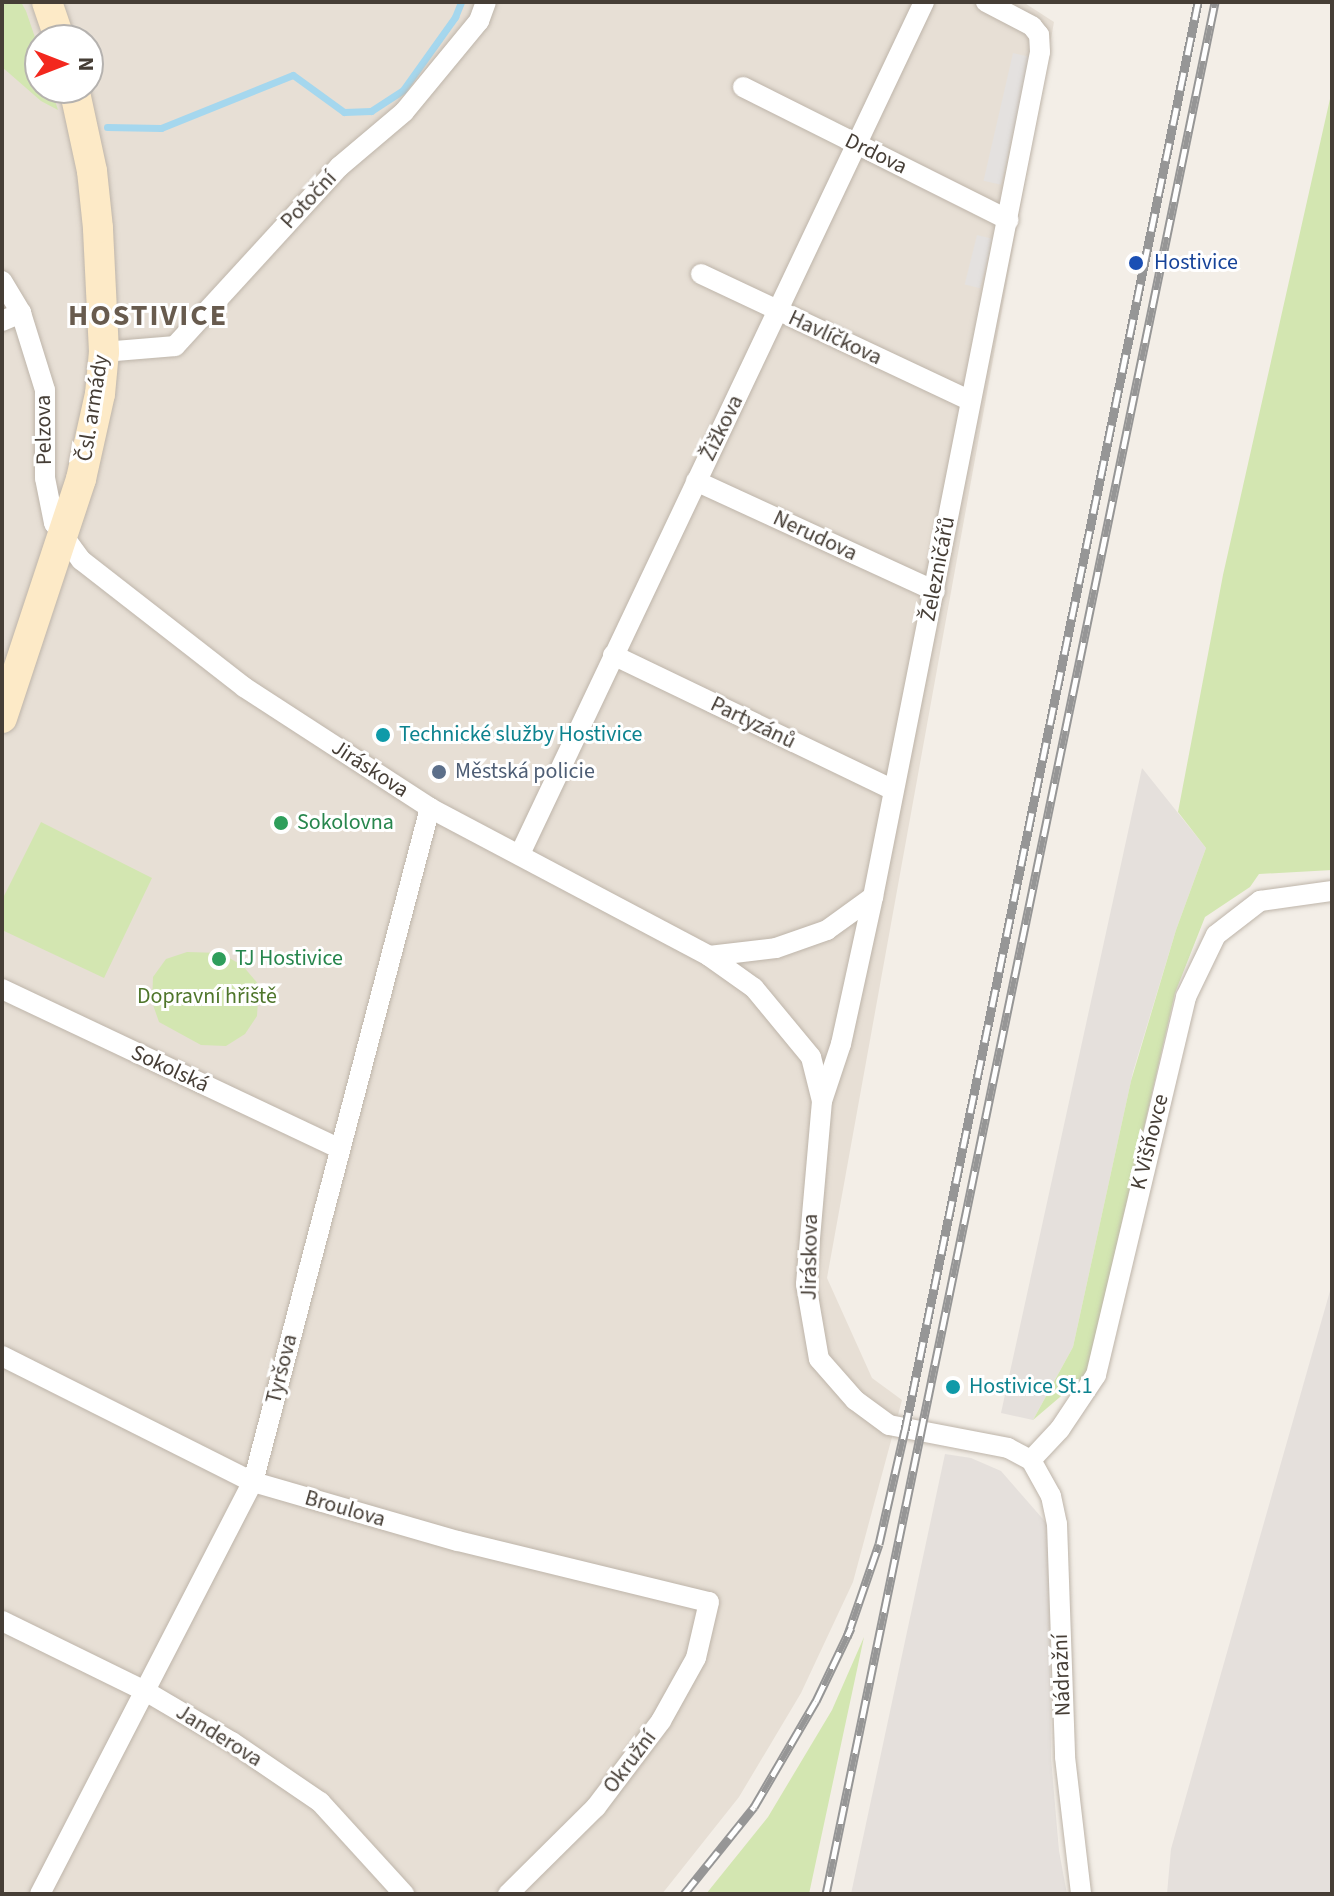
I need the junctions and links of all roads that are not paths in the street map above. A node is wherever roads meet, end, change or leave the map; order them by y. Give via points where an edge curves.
1 (47, 2) edge
2 (486, 2) edge
3 (924, 2) edge
4 (986, 2) edge
5 (55, 24) edge
6 (743, 87) dead end
7 (77, 104) edge
8 (855, 144) junction
9 (1009, 220) junction
10 (701, 274) dead end
11 (2, 281) edge
12 (778, 311) junction
13 (11, 317) edge
14 (104, 352) junction
15 (969, 400) junction
16 (696, 481) junction
17 (62, 537) junction
18 (935, 591) junction
19 (613, 655) junction
20 (2, 718) edge
21 (893, 790) junction
22 (430, 808) junction
23 (520, 854) junction
24 (1332, 891) edge
25 (873, 897) junction
26 (709, 956) junction
27 (2, 989) edge
28 (822, 1101) junction
29 (339, 1148) junction
30 (2, 1356) edge
31 (1031, 1460) junction
32 (253, 1482) junction
33 (709, 1602) joint
34 (2, 1621) edge
35 (147, 1692) junction
36 (40, 1894) edge
37 (404, 1894) edge
38 (508, 1894) edge
39 (1081, 1894) edge

1 - 5 main road
2 - 14 street, Potoční via 479,21 404,112 339,167 175,346
3 - 8 street, Žižkova
4 - 9 street, Železničářů via 1039,35
6 - 8 street, Drdova
7 - 14 main road, Čsl. armády via 92,171
8 - 9 street, Drdova
8 - 12 street, Žižkova
9 - 15 street, Železničářů
10 - 12 street, Havlíčkova
11 - 13 street, Pelzova
12 - 15 street, Havlíčkova
12 - 16 street, Žižkova
13 - 17 street, Pelzova via 45,390 45,478
14 - 17 main road, Čsl. armády via 92,435
15 - 18 street, Železničářů
16 - 18 street, Nerudova
16 - 19 street, Žižkova
17 - 20 main road, Čsl. armády
17 - 22 street, Jiráskova via 81,560 244,687
18 - 21 street, Železničářů
19 - 21 street, Partyzánů
19 - 23 street, Žižkova
21 - 25 street, Železničářů
22 - 23 street, Jiráskova
22 - 29 street, Tyršova
23 - 26 street, Jiráskova
24 - 31 street, K Višňovce via 1260,901 1216,935 1186,997 1096,1375 1060,1429
25 - 26 street via 827,930 776,948
25 - 28 street, Železničářů via 841,1044
26 - 28 street, Jiráskova via 754,988 811,1057
27 - 29 street, Sokolská
28 - 31 street, Jiráskova via 806,1284 819,1359 855,1400 889,1425 1008,1448
29 - 32 street, Tyršova
30 - 32 street, Broulova
31 - 39 street, Nádražní via 1051,1496 1057,1524 1065,1757
32 - 33 street, Broulova via 458,1541
32 - 35 street, Tyršova
33 - 38 street, Okružní via 696,1658 661,1721 596,1807
34 - 35 street, Janderova
35 - 36 street, Tyršova
35 - 37 street, Janderova via 320,1802

